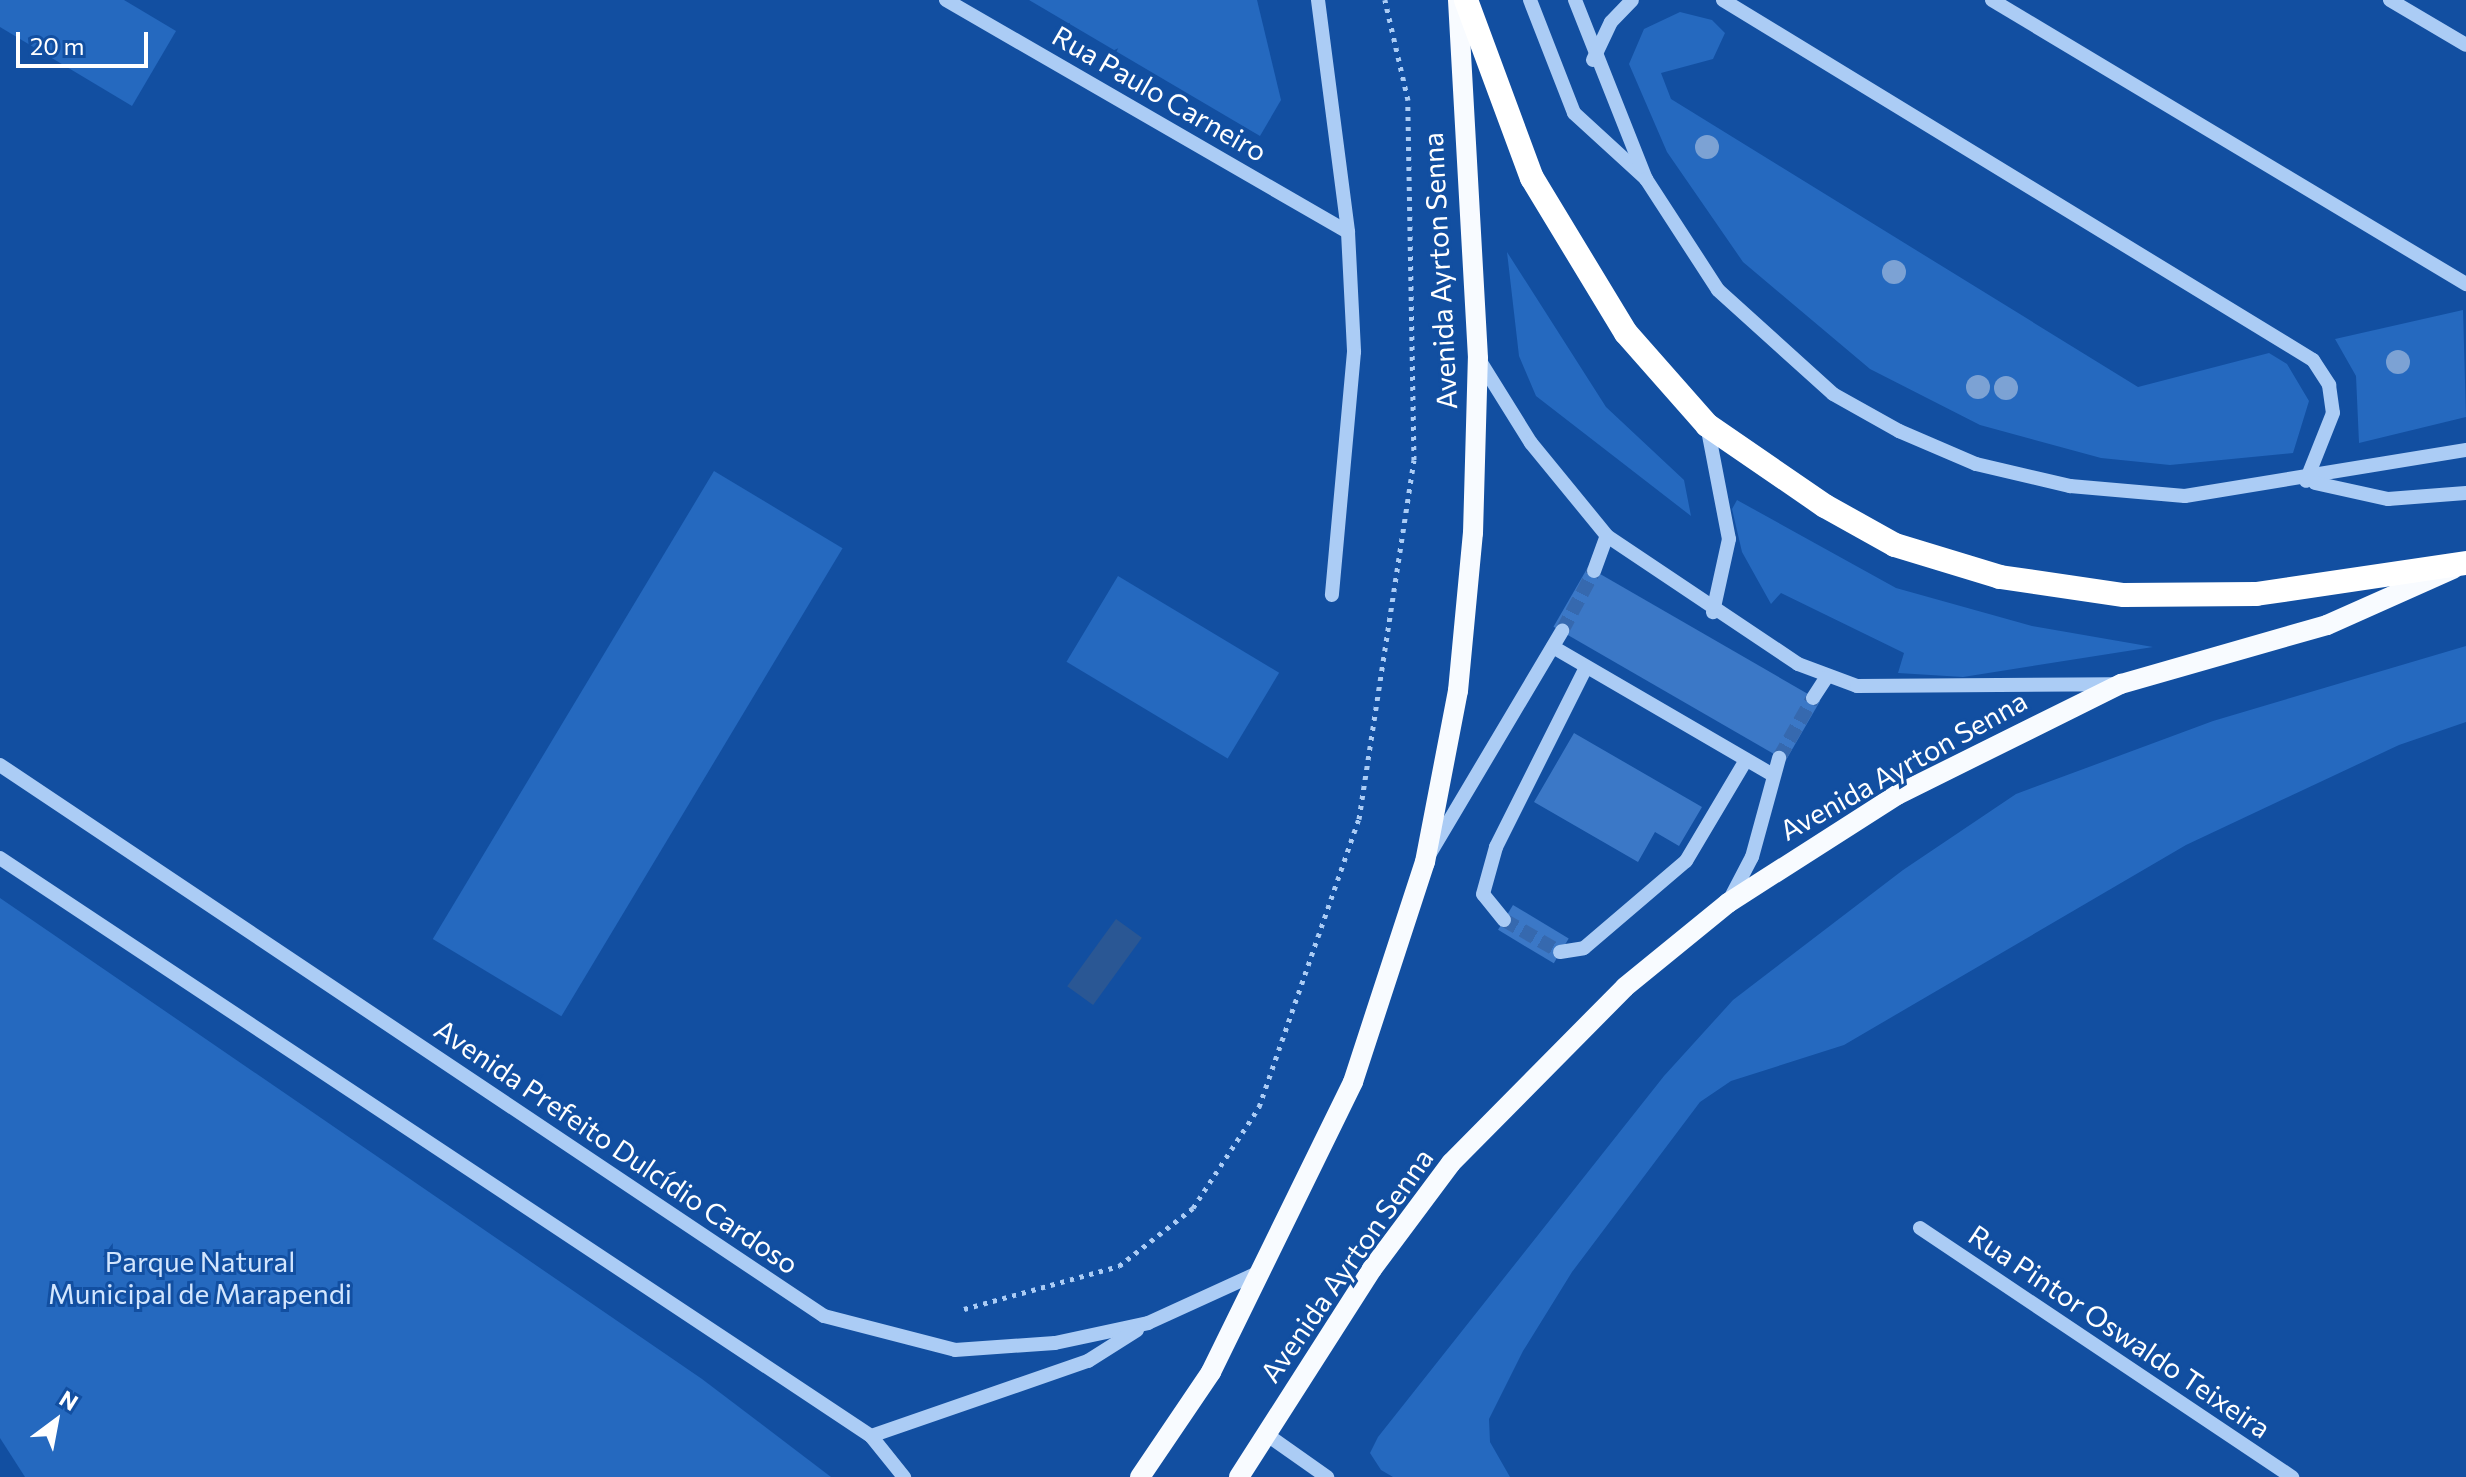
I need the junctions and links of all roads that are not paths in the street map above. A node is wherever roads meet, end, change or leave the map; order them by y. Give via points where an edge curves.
1 (946, 0) edge
2 (1318, 0) edge
3 (1458, 0) edge
4 (1466, 0) edge
5 (1530, 0) edge
6 (1575, 0) edge
7 (1632, 0) edge
8 (1723, 0) edge
9 (1992, 0) edge
10 (2390, 0) edge
11 (2466, 45) edge
12 (1593, 60) junction
13 (1646, 179) junction
14 (1348, 232) junction
15 (2466, 284) edge
16 (1478, 358) junction
17 (1707, 425) junction
18 (2466, 450) edge
19 (2306, 481) junction
20 (2466, 493) edge
21 (1607, 536) junction
22 (2465, 563) edge
23 (1594, 571) tunnel mouth
24 (1332, 595) dead end
25 (1713, 612) junction
26 (1562, 631) tunnel mouth
27 (1553, 647) junction
28 (1586, 667) junction
29 (1826, 678) junction
30 (2121, 684) junction
31 (1813, 698) tunnel mouth
32 (1779, 758) tunnel mouth
33 (1746, 760) junction
34 (0, 765) edge
35 (1771, 774) junction
36 (0, 858) edge
37 (1425, 862) junction
38 (1728, 903) junction
39 (1504, 920) tunnel mouth
40 (1560, 952) dead end
41 (1920, 1228) dead end
42 (1264, 1270) junction
43 (1148, 1323) junction
44 (1266, 1434) junction
45 (871, 1436) junction
46 (904, 1477) edge
47 (1140, 1477) edge
48 (1239, 1477) edge
49 (1327, 1477) edge
50 (2292, 1477) edge

1 - 14 street, Rua Paulo Carneiro
2 - 14 street
3 - 16 main road, Avenida Ayrton Senna
4 - 17 highway, Avenida Ayrton Senna via 1532,178 1568,246 1626,333
5 - 13 street via 1574,113
6 - 12 street
7 - 12 street via 1611,22
8 - 19 street via 2313,360 2329,385 2333,413
9 - 15 street
10 - 11 street
12 - 13 street
13 - 19 street via 1718,290 1767,341 1833,394 1899,431 1976,464 2070,486 2185,496
14 - 24 street via 1352,439
16 - 21 street via 1531,443
16 - 37 main road, Avenida Ayrton Senna via 1458,691
17 - 22 highway, Avenida Ayrton Senna via 1895,545 2000,577 2124,595 2256,594
17 - 25 street via 1729,539
18 - 19 street
19 - 20 street via 2388,499
21 - 23 street
21 - 25 street
22 - 30 main road, Avenida Ayrton Senna via 2327,625
25 - 29 street
26 - 27 street
27 - 28 street
27 - 37 street
28 - 33 street
28 - 39 street via 1496,847 1483,894
29 - 30 street via 1902,688
29 - 31 street
30 - 38 main road, Avenida Ayrton Senna via 1897,795
32 - 35 street
33 - 35 street
33 - 40 street via 1686,861 1584,948
34 - 43 street, Avenida Prefeito Dulcídio Cardoso via 824,1316 955,1350 1055,1343
35 - 38 street via 1752,857
36 - 45 street
37 - 42 main road, Avenida Ayrton Senna via 1353,1082
38 - 44 main road, Avenida Ayrton Senna via 1625,987 1451,1163 1372,1269
41 - 50 street, Rua Pintor Oswaldo Teixeira
42 - 43 street, Avenida Prefeito Dulcídio Cardoso
42 - 47 main road, Avenida Ayrton Senna via 1211,1372
43 - 45 street via 1088,1361
44 - 48 main road, Avenida Ayrton Senna
44 - 49 street
45 - 46 street

